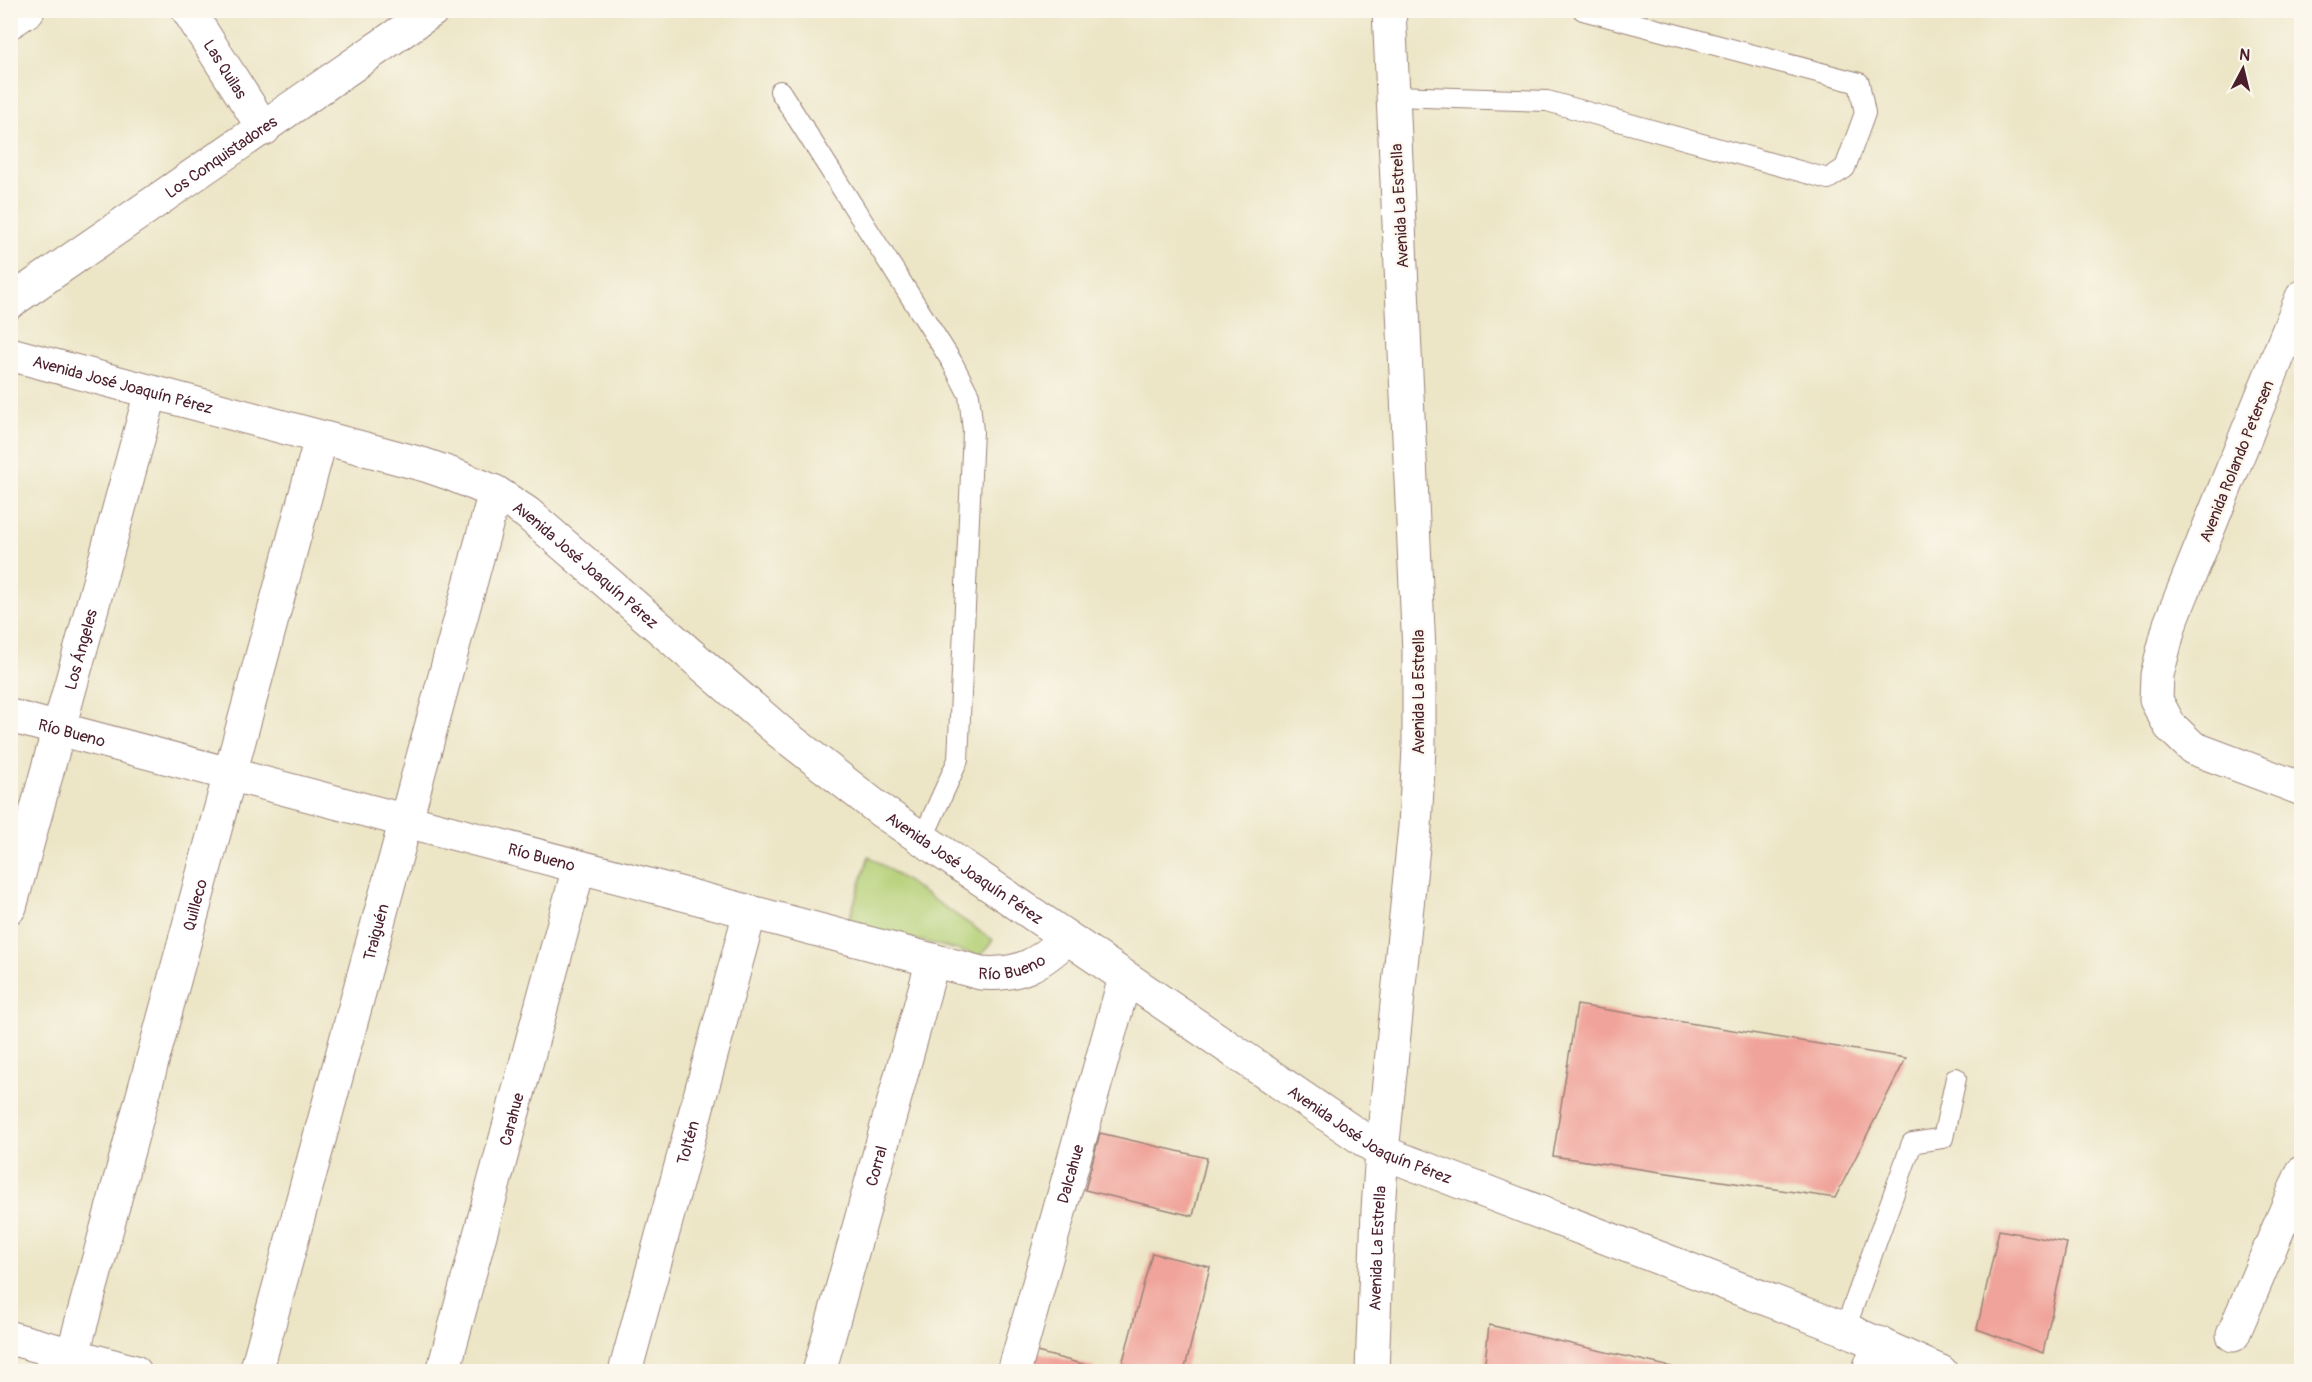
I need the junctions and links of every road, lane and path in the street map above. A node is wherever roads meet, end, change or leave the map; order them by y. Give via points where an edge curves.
1 (28, 10) edge
2 (188, 10) edge
3 (433, 10) edge
4 (1389, 10) edge
5 (1583, 10) edge
6 (10, 22) edge
7 (780, 91) dead end
8 (1393, 96) junction
9 (264, 129) junction
10 (2301, 297) edge
11 (10, 302) edge
12 (10, 354) edge
13 (151, 392) junction
14 (321, 438) junction
15 (495, 492) junction
16 (10, 716) edge
17 (59, 729) junction
18 (230, 774) junction
19 (2301, 789) edge
20 (405, 820) junction
21 (922, 840) junction
22 (579, 867) junction
23 (10, 907) edge
24 (750, 912) junction
25 (1067, 938) junction
26 (933, 960) junction
27 (1125, 978) junction
28 (1956, 1078) dead end
29 (1382, 1152) junction
30 (2301, 1173) edge
31 (1845, 1329) junction
32 (2233, 1335) dead end
33 (10, 1338) edge
34 (1873, 1357) edge
35 (70, 1363) edge
36 (135, 1371) edge
37 (256, 1371) edge
38 (442, 1371) edge
39 (625, 1371) edge
40 (819, 1371) edge
41 (1014, 1371) edge
42 (1372, 1371) edge
43 (1941, 1371) edge

1 - 6 street
2 - 9 street, Las Quilas
3 - 9 street, Los Conquistadores
4 - 8 street, Avenida La Estrella
5 - 8 lane via 1859,83 1865,113 1845,168 1828,178 1547,101
7 - 21 lane via 969,395 973,431 958,760
8 - 29 street, Avenida La Estrella via 1419,651 1419,738 1411,872
9 - 11 street, Los Conquistadores
10 - 19 street, Avenida Rolando Petersen via 2170,624 2157,675 2156,700 2170,726 2193,748
12 - 13 street, Avenida José Joaquín Pérez
13 - 14 street, Avenida José Joaquín Pérez
13 - 17 street, Los Ángeles
14 - 15 street, Avenida José Joaquín Pérez via 425,465
14 - 18 street, Quilleco
15 - 20 street, Traiguén
15 - 21 street, Avenida José Joaquín Pérez via 545,526 816,761
16 - 17 street, Río Bueno
17 - 18 street, Río Bueno
17 - 23 street, Los Ángeles
18 - 20 street, Río Bueno
18 - 35 street, Quilleco
20 - 22 street, Río Bueno
20 - 37 street, Traiguén
21 - 25 street, Avenida José Joaquín Pérez
22 - 24 street, Río Bueno
22 - 38 street, Carahue
24 - 26 street, Río Bueno
24 - 39 street, Toltén
25 - 26 street, Río Bueno via 1033,966 1012,972 981,973
25 - 27 street, Avenida José Joaquín Pérez
26 - 40 street, Corral
27 - 29 street, Avenida José Joaquín Pérez
27 - 41 street, Dalcahue
28 - 31 lane via 1943,1138 1912,1143
29 - 31 street, Avenida José Joaquín Pérez
29 - 42 street, Avenida La Estrella
30 - 32 street
31 - 34 street, Avenida José Joaquín Pérez
33 - 35 street
34 - 43 street, Avenida José Joaquín Pérez
35 - 36 street

